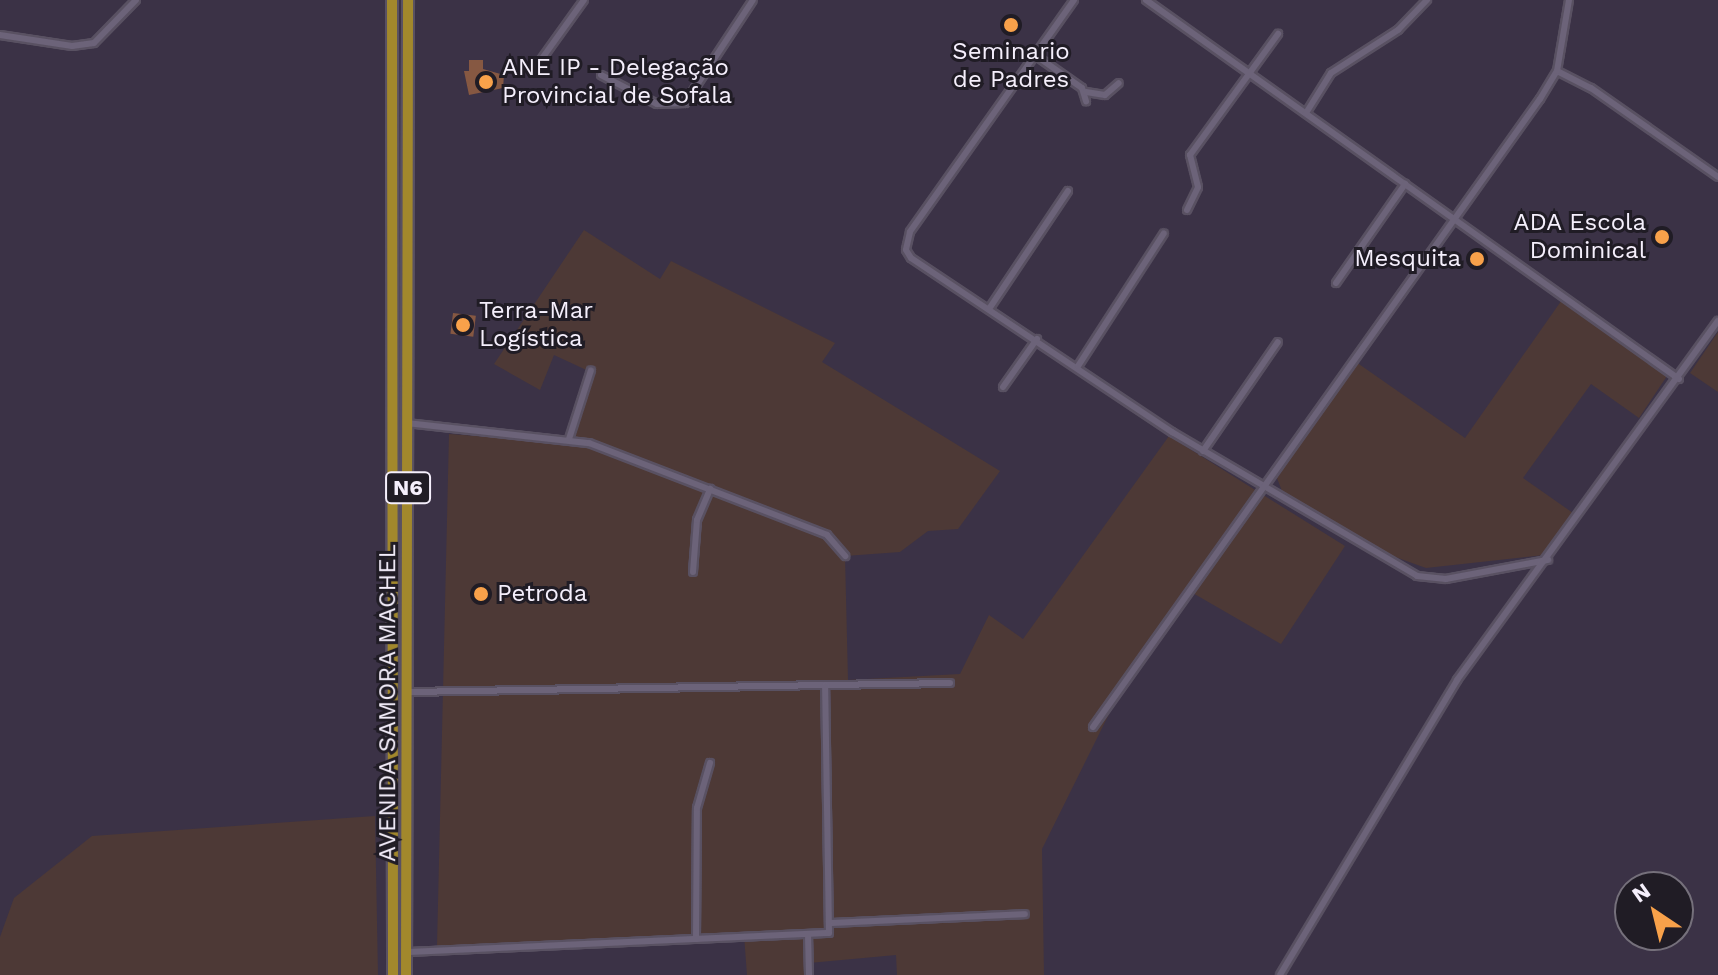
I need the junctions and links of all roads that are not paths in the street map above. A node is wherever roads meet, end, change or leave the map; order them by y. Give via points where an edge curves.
1 (136, 0) edge
2 (408, 0) edge
3 (414, 0) edge
4 (584, 0) edge
5 (753, 0) edge
6 (1074, 0) edge
7 (1146, 0) edge
8 (1427, 0) edge
9 (1569, 0) edge
10 (392, 2) edge
11 (408, 20) junction
12 (1278, 34) dead end
13 (0, 35) edge
14 (1035, 55) junction
15 (533, 71) dead end
16 (1254, 71) junction
17 (1557, 71) junction
18 (601, 75) dead end
19 (1119, 83) dead end
20 (1086, 92) junction
21 (1086, 101) dead end
22 (1306, 113) junction
23 (1718, 177) edge
24 (1405, 184) junction
25 (1068, 191) dead end
26 (1187, 210) dead end
27 (1454, 219) junction
28 (1164, 233) dead end
29 (1336, 283) dead end
30 (989, 309) junction
31 (1718, 321) edge
32 (1037, 339) junction
33 (1278, 342) dead end
34 (1078, 366) junction
35 (591, 370) dead end
36 (1679, 379) junction
37 (1003, 387) dead end
38 (407, 423) junction
39 (569, 439) junction
40 (1203, 451) junction
41 (710, 489) junction
42 (1263, 489) junction
43 (845, 556) dead end
44 (1548, 560) junction
45 (693, 572) dead end
46 (950, 683) dead end
47 (825, 685) junction
48 (407, 692) junction
49 (1093, 727) dead end
50 (710, 763) dead end
51 (1025, 914) dead end
52 (829, 923) junction
53 (808, 934) junction
54 (696, 939) junction
55 (406, 952) junction
56 (393, 975) edge
57 (406, 975) edge
58 (809, 975) edge
59 (1280, 975) edge

1 - 13 street via 94,43 72,46
2 - 11 highway, AVENIDA SAMORA MACHEL / N6
3 - 11 highway
4 - 15 street
5 - 18 street via 685,103 657,104
6 - 14 street
7 - 16 street
8 - 22 street via 1398,30 1331,73
9 - 17 street
10 - 56 highway, AVENIDA SAMORA MACHEL / N6
11 - 38 highway, AVENIDA SAMORA MACHEL / N6
12 - 16 street
14 - 20 street
14 - 30 street via 906,241 918,265
16 - 22 street
16 - 26 street via 1190,155 1198,187
17 - 23 street via 1591,88
17 - 27 street
19 - 20 street via 1105,95
20 - 21 street
22 - 24 street
24 - 27 street
24 - 29 street
25 - 30 street
27 - 36 street
27 - 42 street
28 - 34 street
30 - 32 street
31 - 36 street
32 - 34 street
32 - 37 street
33 - 40 street
34 - 40 street
35 - 39 street
36 - 44 street
38 - 39 street
38 - 48 highway, AVENIDA SAMORA MACHEL / N6
39 - 41 street
40 - 42 street
41 - 43 street via 827,535
41 - 45 street via 697,520
42 - 44 street via 1423,578
42 - 49 street
44 - 59 street via 1437,710
46 - 47 street
47 - 48 street
47 - 52 street
48 - 55 highway, AVENIDA SAMORA MACHEL / N6
50 - 54 street via 697,808
51 - 52 street
52 - 53 street via 829,933
53 - 54 street
53 - 58 street
54 - 55 street
55 - 57 highway, AVENIDA SAMORA MACHEL / N6

